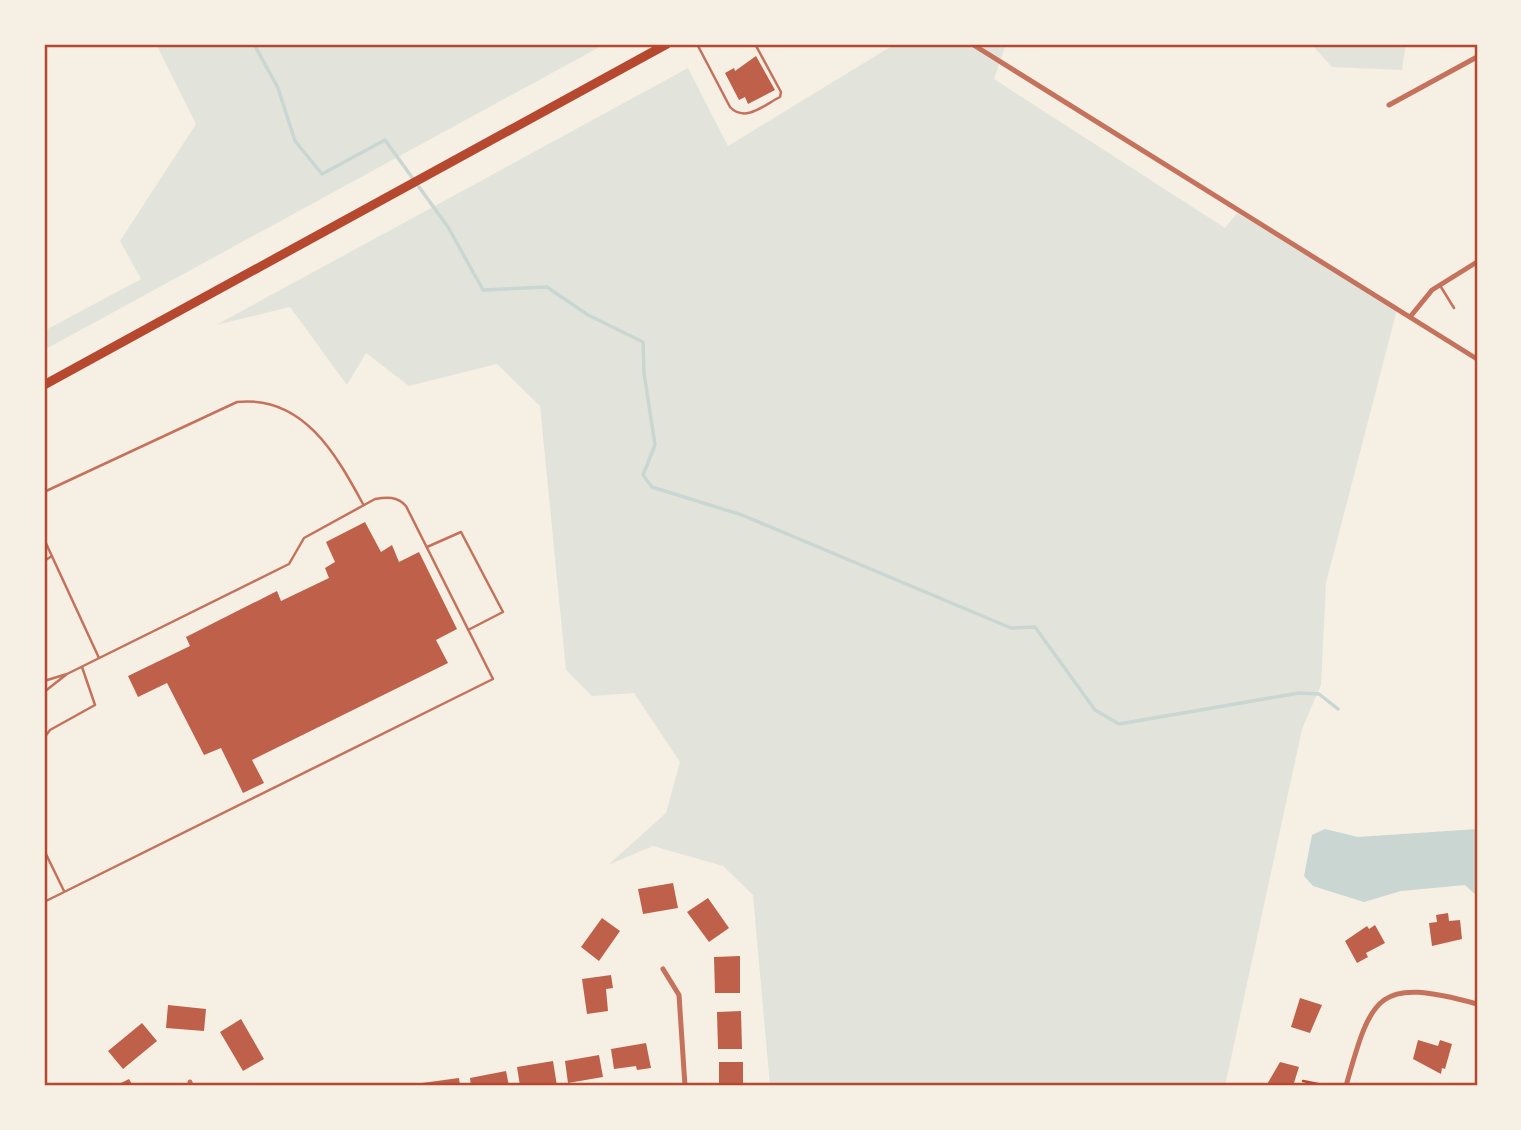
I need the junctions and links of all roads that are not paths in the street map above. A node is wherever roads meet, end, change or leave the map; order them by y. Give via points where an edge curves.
1 (667, 44) edge
2 (696, 44) edge
3 (755, 44) edge
4 (972, 44) edge
5 (1477, 57) edge
6 (1389, 105) dead end
7 (1477, 262) edge
8 (1439, 284) junction
9 (1454, 308) dead end
10 (1410, 317) junction
11 (1477, 359) edge
12 (44, 385) edge
13 (44, 492) edge
14 (364, 505) junction
15 (44, 539) edge
16 (427, 547) junction
17 (52, 556) junction
18 (44, 561) edge
19 (468, 629) junction
20 (99, 658) junction
21 (82, 667) junction
22 (67, 674) junction
23 (44, 681) edge
24 (44, 692) edge
25 (44, 738) edge
26 (44, 850) edge
27 (64, 892) junction
28 (44, 902) edge
29 (663, 969) dead end
30 (1477, 1004) edge
31 (685, 1086) edge
32 (1346, 1086) edge

1 - 12 main road
2 - 3 lane via 730,107 745,116 780,97 781,92
4 - 10 street
5 - 6 street
7 - 8 street
8 - 9 lane
8 - 10 street
10 - 11 street
13 - 14 lane via 246,401 276,406 302,418 331,447
14 - 16 lane via 375,499 397,499 407,506
14 - 20 lane via 304,538 289,564
15 - 17 lane
16 - 19 lane
16 - 19 lane via 461,531 503,612
17 - 18 lane
17 - 20 lane
19 - 27 lane via 493,680
20 - 21 lane
21 - 22 lane
21 - 25 lane via 95,705
22 - 23 lane
22 - 24 lane
26 - 27 lane
27 - 28 lane
29 - 31 street via 679,995
30 - 32 street via 1423,990 1405,991 1385,1000 1365,1023

